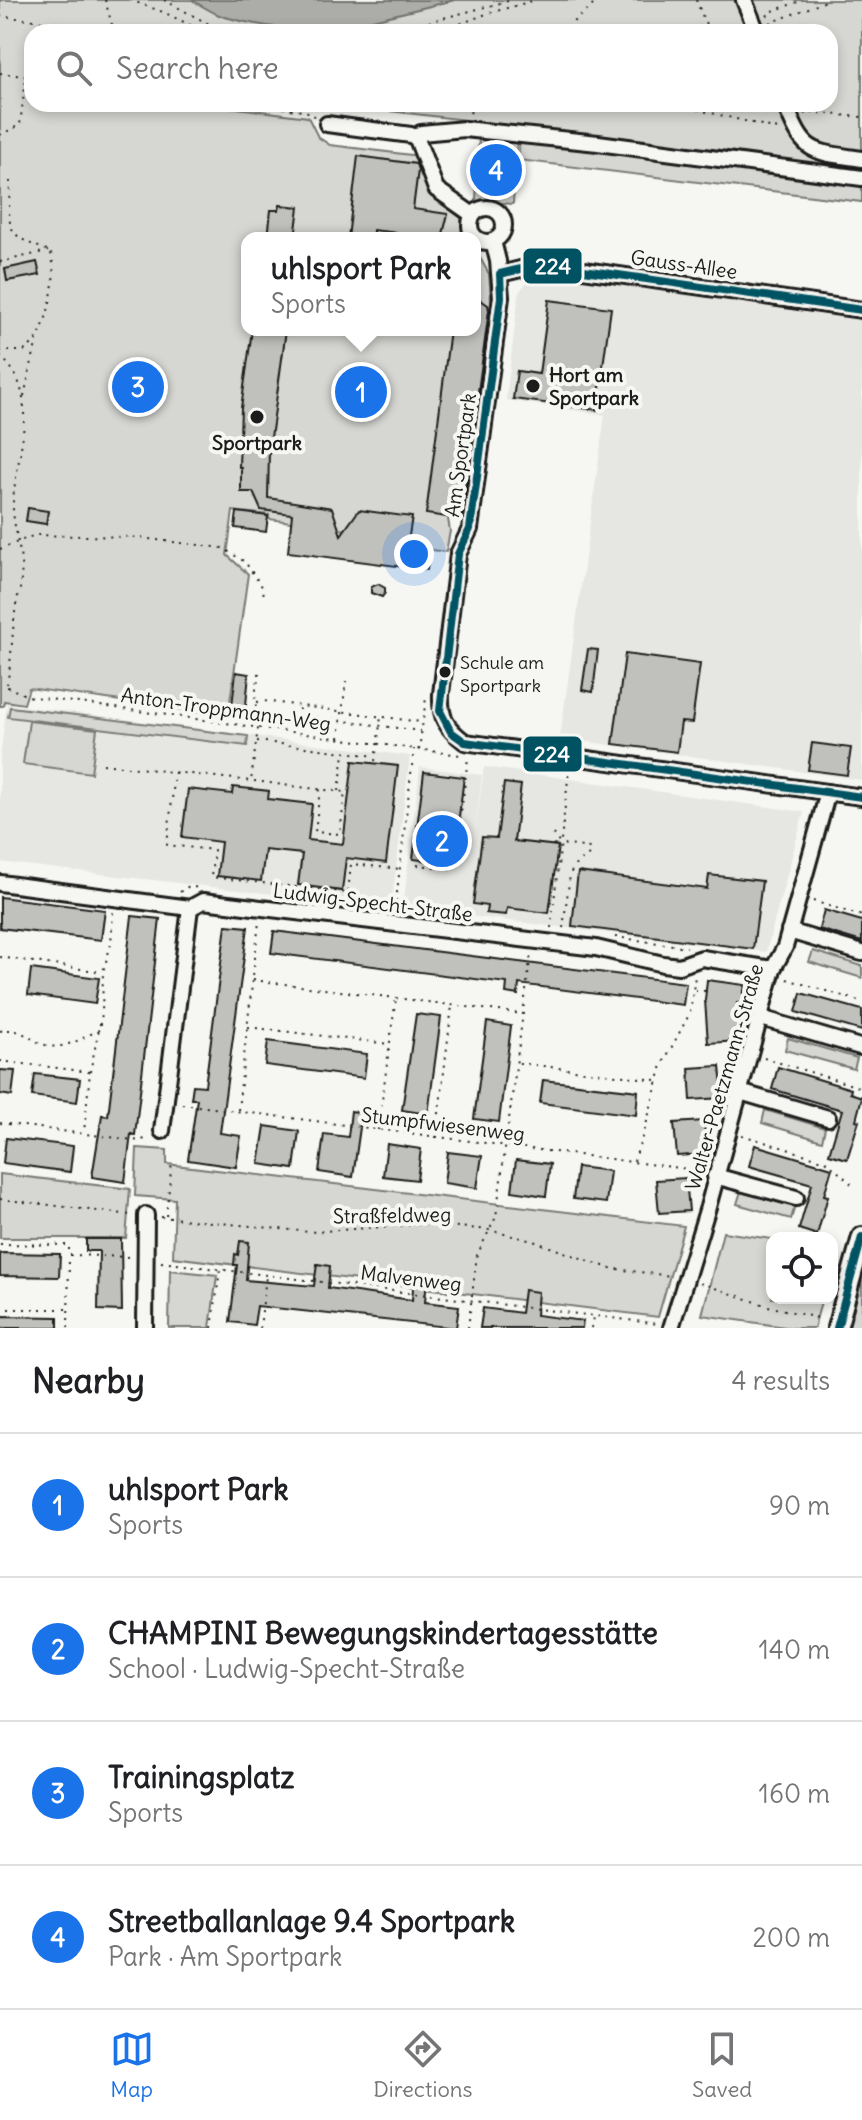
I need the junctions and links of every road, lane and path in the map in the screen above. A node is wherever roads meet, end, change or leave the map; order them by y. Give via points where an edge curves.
1 (105, 0) edge
2 (130, 0) edge
3 (164, 0) edge
4 (512, 0) edge
5 (536, 0) edge
6 (599, 0) edge
7 (696, 0) edge
8 (744, 0) edge
9 (803, 0) edge
10 (829, 0) edge
11 (0, 16) edge
12 (207, 23) joint
13 (61, 24) edge
14 (112, 24) edge
15 (188, 24) edge
16 (210, 24) edge
17 (420, 24) edge
18 (459, 24) edge
19 (570, 24) edge
20 (705, 24) edge
21 (753, 24) edge
22 (761, 24) edge
23 (772, 24) edge
24 (0, 73) edge
25 (24, 76) edge
26 (24, 92) edge
27 (308, 112) edge
28 (713, 112) edge
29 (788, 112) edge
30 (862, 117) edge
31 (327, 124) joint
32 (795, 129) junction
33 (0, 135) edge
34 (417, 139) junction
35 (862, 159) edge
36 (862, 178) edge
37 (10, 181) dead end
38 (473, 215) junction
39 (473, 232) edge
40 (481, 239) edge
41 (493, 241) junction
42 (50, 251) junction
43 (0, 262) edge
44 (500, 274) junction
45 (862, 310) edge
46 (38, 339) junction
47 (0, 353) edge
48 (23, 400) junction
49 (20, 540) junction
50 (0, 549) edge
51 (264, 598) dead end
52 (260, 669) dead end
53 (346, 681) dead end
54 (7, 687) junction
55 (0, 689) edge
56 (256, 703) junction
57 (300, 706) junction
58 (342, 711) junction
59 (257, 714) junction
60 (265, 715) dead end
61 (381, 716) junction
62 (341, 721) junction
63 (423, 722) dead end
64 (380, 726) junction
65 (258, 728) junction
66 (421, 732) dead end
67 (338, 739) junction
68 (256, 741) junction
69 (377, 744) junction
70 (414, 749) junction
71 (345, 753) junction
72 (443, 753) dead end
73 (468, 757) dead end
74 (103, 764) dead end
75 (569, 770) dead end
76 (175, 772) junction
77 (251, 781) junction
78 (320, 789) junction
79 (339, 791) junction
80 (828, 792) junction
81 (862, 797) edge
82 (553, 834) dead end
83 (560, 844) junction
84 (590, 848) dead end
85 (589, 855) dead end
86 (417, 865) dead end
87 (400, 869) junction
88 (0, 883) edge
89 (204, 888) dead end
90 (800, 896) junction
91 (114, 898) junction
92 (183, 907) junction
93 (395, 909) dead end
94 (862, 916) edge
95 (259, 920) dead end
96 (542, 927) dead end
97 (563, 930) dead end
98 (789, 931) junction
99 (608, 936) dead end
100 (532, 941) junction
101 (698, 949) dead end
102 (862, 953) edge
103 (0, 957) edge
104 (103, 972) junction
105 (772, 972) junction
106 (695, 976) dead end
107 (253, 980) junction
108 (694, 990) junction
109 (706, 991) dead end
110 (396, 997) junction
111 (862, 1002) edge
112 (452, 1005) junction
113 (523, 1014) junction
114 (761, 1018) junction
115 (248, 1027) junction
116 (99, 1030) junction
117 (0, 1031) edge
118 (390, 1044) junction
119 (860, 1047) edge
120 (751, 1054) junction
121 (0, 1061) edge
122 (517, 1063) junction
123 (90, 1072) junction
124 (657, 1080) junction
125 (862, 1088) edge
126 (740, 1092) junction
127 (166, 1102) junction
128 (238, 1111) junction
129 (828, 1118) dead end
130 (0, 1123) edge
131 (378, 1130) junction
132 (162, 1131) dead end
133 (729, 1131) junction
134 (84, 1134) junction
135 (436, 1138) junction
136 (140, 1141) dead end
137 (506, 1147) junction
138 (172, 1161) dead end
139 (633, 1162) junction
140 (716, 1175) junction
141 (855, 1187) dead end
142 (796, 1198) dead end
143 (0, 1199) edge
144 (146, 1215) junction
145 (166, 1217) junction
146 (489, 1230) junction
147 (862, 1237) edge
148 (0, 1244) edge
149 (69, 1255) junction
150 (146, 1260) junction
151 (220, 1269) junction
152 (266, 1275) junction
153 (686, 1280) junction
154 (471, 1300) junction
155 (0, 1309) edge
156 (68, 1309) junction
157 (595, 1315) junction
158 (830, 1323) edge
159 (672, 1327) edge
160 (68, 1328) edge
161 (145, 1328) edge
162 (212, 1328) edge
163 (260, 1328) edge
164 (468, 1328) edge
165 (591, 1328) edge

1 - 14 path
2 - 15 path
3 - 12 path
4 - 17 path
5 - 18 path
6 - 19 path
7 - 20 path
8 - 21 street
9 - 22 path via 770,12
10 - 23 path
11 - 13 path
12 - 16 path
24 - 25 path
26 - 33 path via 20,125
27 - 31 path
28 - 32 path
29 - 32 street
30 - 32 path via 807,112
31 - 34 street via 401,132
32 - 35 street via 811,149
34 - 36 street via 421,133 464,129
34 - 38 street, Am Sportpark via 436,189
37 - 42 path via 14,235
38 - 39 street, Am Sportpark
38 - 41 street, Am Sportpark via 489,208 499,212 504,228
40 - 41 street, Am Sportpark
41 - 44 street, Am Sportpark
42 - 43 path
42 - 46 path via 53,286
44 - 45 street, Gauss-Allee via 556,266
44 - 80 street, Am Sportpark via 470,529 458,554 441,694 445,725 465,742
46 - 47 path via 24,351
46 - 48 path
47 - 48 path via 19,381
48 - 49 path via 13,502
49 - 50 path
49 - 51 path via 35,535 132,537 223,548 245,562
49 - 54 path via 21,581
52 - 56 path
53 - 58 path
54 - 55 path
54 - 65 path, Anton-Troppmann-Weg via 28,696
56 - 57 path
56 - 59 path
57 - 58 path
57 - 62 path via 299,715
58 - 61 path
58 - 62 path
59 - 60 path
59 - 65 path
61 - 63 path
61 - 64 path
62 - 64 path
62 - 67 path
64 - 66 path
64 - 69 path
65 - 67 path, Anton-Troppmann-Weg
65 - 68 path
67 - 69 path, Anton-Troppmann-Weg
68 - 71 path
68 - 77 path
69 - 70 path, Anton-Troppmann-Weg
69 - 71 path via 376,759
70 - 72 path, Anton-Troppmann-Weg
70 - 87 path
71 - 79 path
73 - 86 path via 454,869
74 - 76 path
75 - 83 path
76 - 77 path
76 - 87 path via 167,845 214,850 211,877 348,893 351,864
77 - 78 path
78 - 79 path
78 - 79 path via 315,832 340,834 345,792
80 - 81 street, Am Sportpark
80 - 90 street, Walter-Paetzmann-Straße
82 - 83 path
83 - 84 path
83 - 96 path via 551,928
85 - 97 path via 570,875
87 - 93 path
88 - 91 street, Ludwig-Specht-Straße
89 - 92 path via 189,886 177,895
90 - 94 path
90 - 98 street, Walter-Paetzmann-Straße
91 - 92 street, Ludwig-Specht-Straße
91 - 104 path
92 - 100 street, Ludwig-Specht-Straße via 203,901
92 - 127 street
95 - 107 path
98 - 102 street
98 - 105 street, Walter-Paetzmann-Straße
99 - 101 path
100 - 105 street, Ludwig-Specht-Straße via 596,948 663,964 679,966 702,958
100 - 113 path
103 - 104 path
104 - 116 path
105 - 111 path
105 - 114 street, Walter-Paetzmann-Straße
106 - 108 path
107 - 110 path
107 - 115 path
108 - 109 path
108 - 124 path via 690,1013
110 - 112 path
110 - 118 path
112 - 113 path
112 - 135 path
113 - 122 path
114 - 119 street
114 - 120 street, Walter-Paetzmann-Straße
115 - 118 path
115 - 128 path
116 - 117 path via 50,1046 24,1032
116 - 123 path
118 - 131 path
120 - 125 path
120 - 126 street, Walter-Paetzmann-Straße
121 - 123 path
122 - 124 path
122 - 137 path
123 - 134 path
124 - 139 path
126 - 129 street
126 - 133 street, Walter-Paetzmann-Straße
127 - 128 path, Stumpfwiesenweg
127 - 132 street
128 - 131 path, Stumpfwiesenweg
130 - 134 path
131 - 135 path, Stumpfwiesenweg
133 - 140 street, Walter-Paetzmann-Straße
133 - 141 path via 826,1161
134 - 136 path
135 - 137 path, Stumpfwiesenweg
137 - 139 path, Stumpfwiesenweg
137 - 146 path via 496,1217
138 - 145 path
139 - 140 path, Stumpfwiesenweg
140 - 142 street
140 - 153 street, Walter-Paetzmann-Straße
143 - 144 path, Straßfeldweg
144 - 145 path, Straßfeldweg
144 - 150 street
145 - 146 path, Straßfeldweg via 310,1232 426,1224
146 - 153 path, Straßfeldweg via 609,1268
146 - 154 path via 477,1255
147 - 158 main road
148 - 149 path, Malvenweg via 69,1245
149 - 150 path, Malvenweg
149 - 156 path
150 - 151 path, Malvenweg
150 - 161 street
151 - 152 path, Malvenweg
151 - 162 path
152 - 154 path, Malvenweg
152 - 163 path
153 - 158 path, Straßfeldweg
153 - 159 street, Walter-Paetzmann-Straße
154 - 157 path, Malvenweg
154 - 164 path
155 - 156 path
156 - 160 path
157 - 159 path, Malvenweg
157 - 165 path

